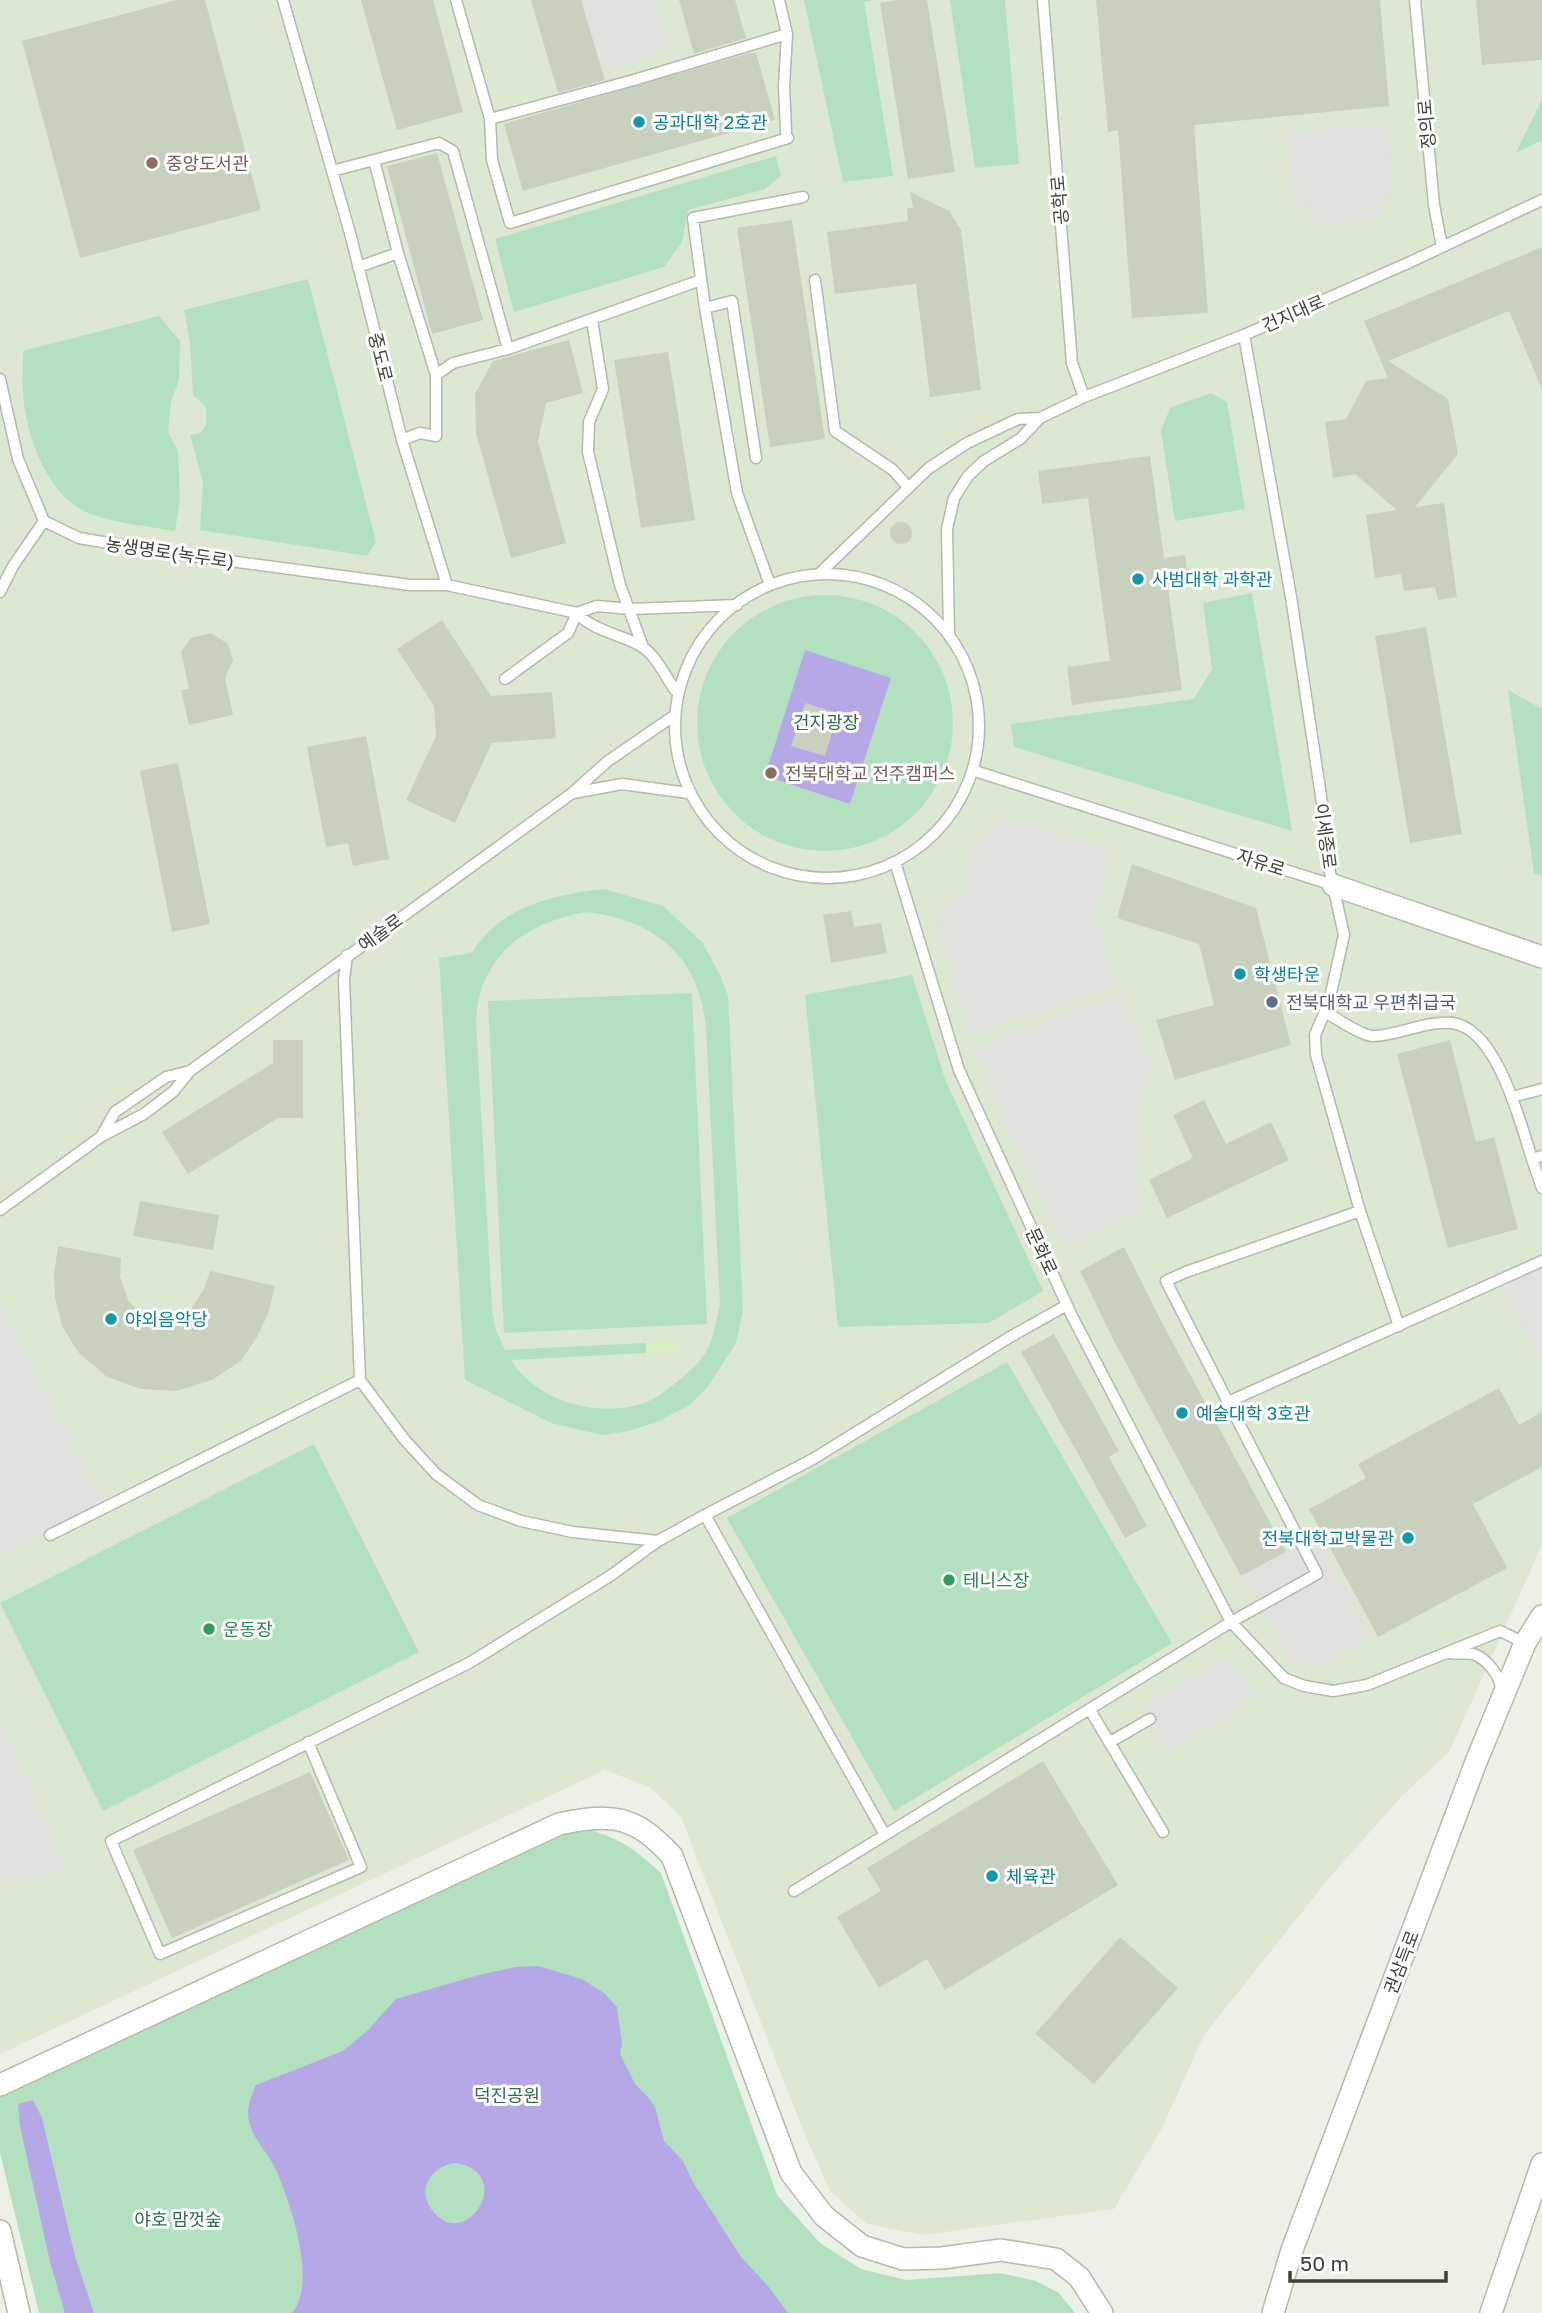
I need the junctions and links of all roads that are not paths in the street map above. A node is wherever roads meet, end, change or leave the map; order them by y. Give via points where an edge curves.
1 (283, 0) edge
2 (456, 0) edge
3 (779, 0) edge
4 (1043, 0) edge
5 (1415, 0) edge
6 (787, 34) junction
7 (490, 119) junction
8 (374, 160) junction
9 (332, 171) junction
10 (803, 197) dead end
11 (1542, 200) edge
12 (1442, 247) junction
13 (398, 253) junction
14 (358, 267) junction
15 (701, 280) junction
16 (815, 280) dead end
17 (705, 308) junction
18 (592, 320) junction
19 (1244, 335) junction
20 (508, 349) junction
21 (436, 375) junction
22 (0, 381) edge
23 (1084, 397) junction
24 (1040, 418) junction
25 (402, 440) junction
26 (756, 458) dead end
27 (908, 487) junction
28 (44, 521) junction
29 (821, 572) junction
30 (447, 585) junction
31 (770, 585) junction
32 (0, 592) edge
33 (737, 605) junction
34 (630, 609) junction
35 (577, 613) junction
36 (949, 633) junction
37 (643, 647) junction
38 (505, 679) dead end
39 (675, 690) junction
40 (672, 717) junction
41 (978, 772) junction
42 (688, 793) junction
43 (570, 794) junction
44 (895, 862) junction
45 (1333, 885) junction
46 (347, 955) junction
47 (1542, 957) edge
48 (1325, 1012) junction
49 (190, 1071) junction
50 (1542, 1088) edge
51 (1512, 1097) junction
52 (102, 1136) junction
53 (1537, 1158) edge
54 (1542, 1188) edge
55 (0, 1210) edge
56 (1360, 1211) junction
57 (1542, 1261) edge
58 (1067, 1305) junction
59 (1399, 1326) junction
60 (360, 1380) junction
61 (1228, 1402) junction
62 (705, 1516) junction
63 (50, 1535) dead end
64 (658, 1541) junction
65 (1542, 1616) edge
66 (1231, 1622) junction
67 (1534, 1647) edge
68 (1447, 1653) junction
69 (1500, 1709) junction
70 (1090, 1710) junction
71 (1150, 1719) dead end
72 (308, 1742) junction
73 (1110, 1742) junction
74 (1163, 1832) dead end
75 (885, 1835) junction
76 (794, 1891) dead end
77 (0, 2085) edge
78 (1542, 2164) edge
79 (0, 2231) edge
80 (19, 2313) edge
81 (1102, 2313) edge
82 (1273, 2313) edge
83 (1491, 2313) edge

1 - 9 lane, 중도로
2 - 7 lane
3 - 6 lane
4 - 23 lane, 공학로 via 1072,363
5 - 12 lane, 정의로
6 - 7 lane
6 - 7 lane via 787,135 510,223 492,160
8 - 9 lane
8 - 13 lane
8 - 20 lane via 439,142 453,151
9 - 14 lane, 중도로
10 - 15 lane via 693,218
11 - 12 lane, 건지대로
12 - 19 lane, 건지대로
13 - 14 lane
13 - 21 lane
14 - 25 lane, 중도로
15 - 17 lane
15 - 18 lane
16 - 27 lane via 835,431 893,470
17 - 26 lane via 732,301
17 - 31 lane via 737,493
18 - 20 lane
18 - 34 lane via 603,389 589,422 588,452
19 - 23 lane, 건지대로
19 - 45 lane, 이세종로 via 1291,597
20 - 21 lane via 453,363
21 - 25 lane via 436,436 419,433
22 - 28 lane via 18,459
23 - 24 lane, 건지대로
24 - 27 lane, 건지대로 via 1018,419 967,443
24 - 36 lane, 건지대로 via 1020,439 968,476 954,498 947,529
25 - 30 lane, 중도로
27 - 29 lane, 건지대로
28 - 30 lane, 농생명로(녹두로) via 79,538 162,552 410,585
28 - 32 lane
29 - 31 lane
29 - 36 lane via 865,575 904,593
30 - 35 lane
31 - 33 lane
33 - 34 lane
33 - 39 lane via 713,626
34 - 35 lane via 597,606
34 - 37 lane
35 - 37 lane via 586,622
35 - 38 lane via 568,633
36 - 41 lane via 967,666 979,712
37 - 39 lane
39 - 40 lane
40 - 42 lane
40 - 43 lane, 예술로
41 - 44 lane via 923,844
41 - 45 lane, 자유로
42 - 43 lane via 622,785
42 - 44 lane via 738,850 793,877 818,882
43 - 46 lane, 예술로
44 - 58 lane, 문화로 via 959,1070
45 - 47 street, 자유로
45 - 48 lane, 이세종로 via 1344,934
46 - 49 lane, 예술로
46 - 60 lane via 344,981
48 - 51 lane via 1370,1036 1450,1023 1467,1027 1497,1060
48 - 56 lane, 이세종로 via 1315,1035 1316,1055
49 - 52 lane, 예술로 via 154,1106
49 - 52 lane, 예술로 via 166,1077 116,1112
50 - 51 lane
51 - 53 lane
52 - 55 lane, 예술로
53 - 54 lane
56 - 59 lane, 이세종로
56 - 61 lane via 1166,1281
57 - 59 lane
58 - 62 lane via 813,1459
58 - 66 lane, 문화로
59 - 61 lane
60 - 63 lane
60 - 64 lane via 436,1474 478,1505 573,1532
61 - 66 lane via 1317,1574
62 - 64 lane
62 - 75 lane
64 - 72 lane via 469,1663
65 - 67 street, 권삼득로
66 - 68 lane, 문화로 via 1284,1678 1333,1691 1367,1685
66 - 70 lane
67 - 68 lane, 문화로 via 1500,1631
67 - 69 street, 권삼득로
68 - 69 lane via 1474,1654 1489,1664 1502,1686
69 - 82 street, 권삼득로 via 1301,2224
70 - 73 lane
70 - 75 lane
71 - 73 lane
72 - 72 lane via 111,1841 160,1954 361,1867
73 - 74 lane
75 - 76 lane
77 - 81 street via 559,1824 596,1816 628,1822 654,1837 672,1856 791,2173 824,2216 862,2246 903,2259 1001,2250 1056,2259 1079,2277
78 - 83 street
79 - 80 street

